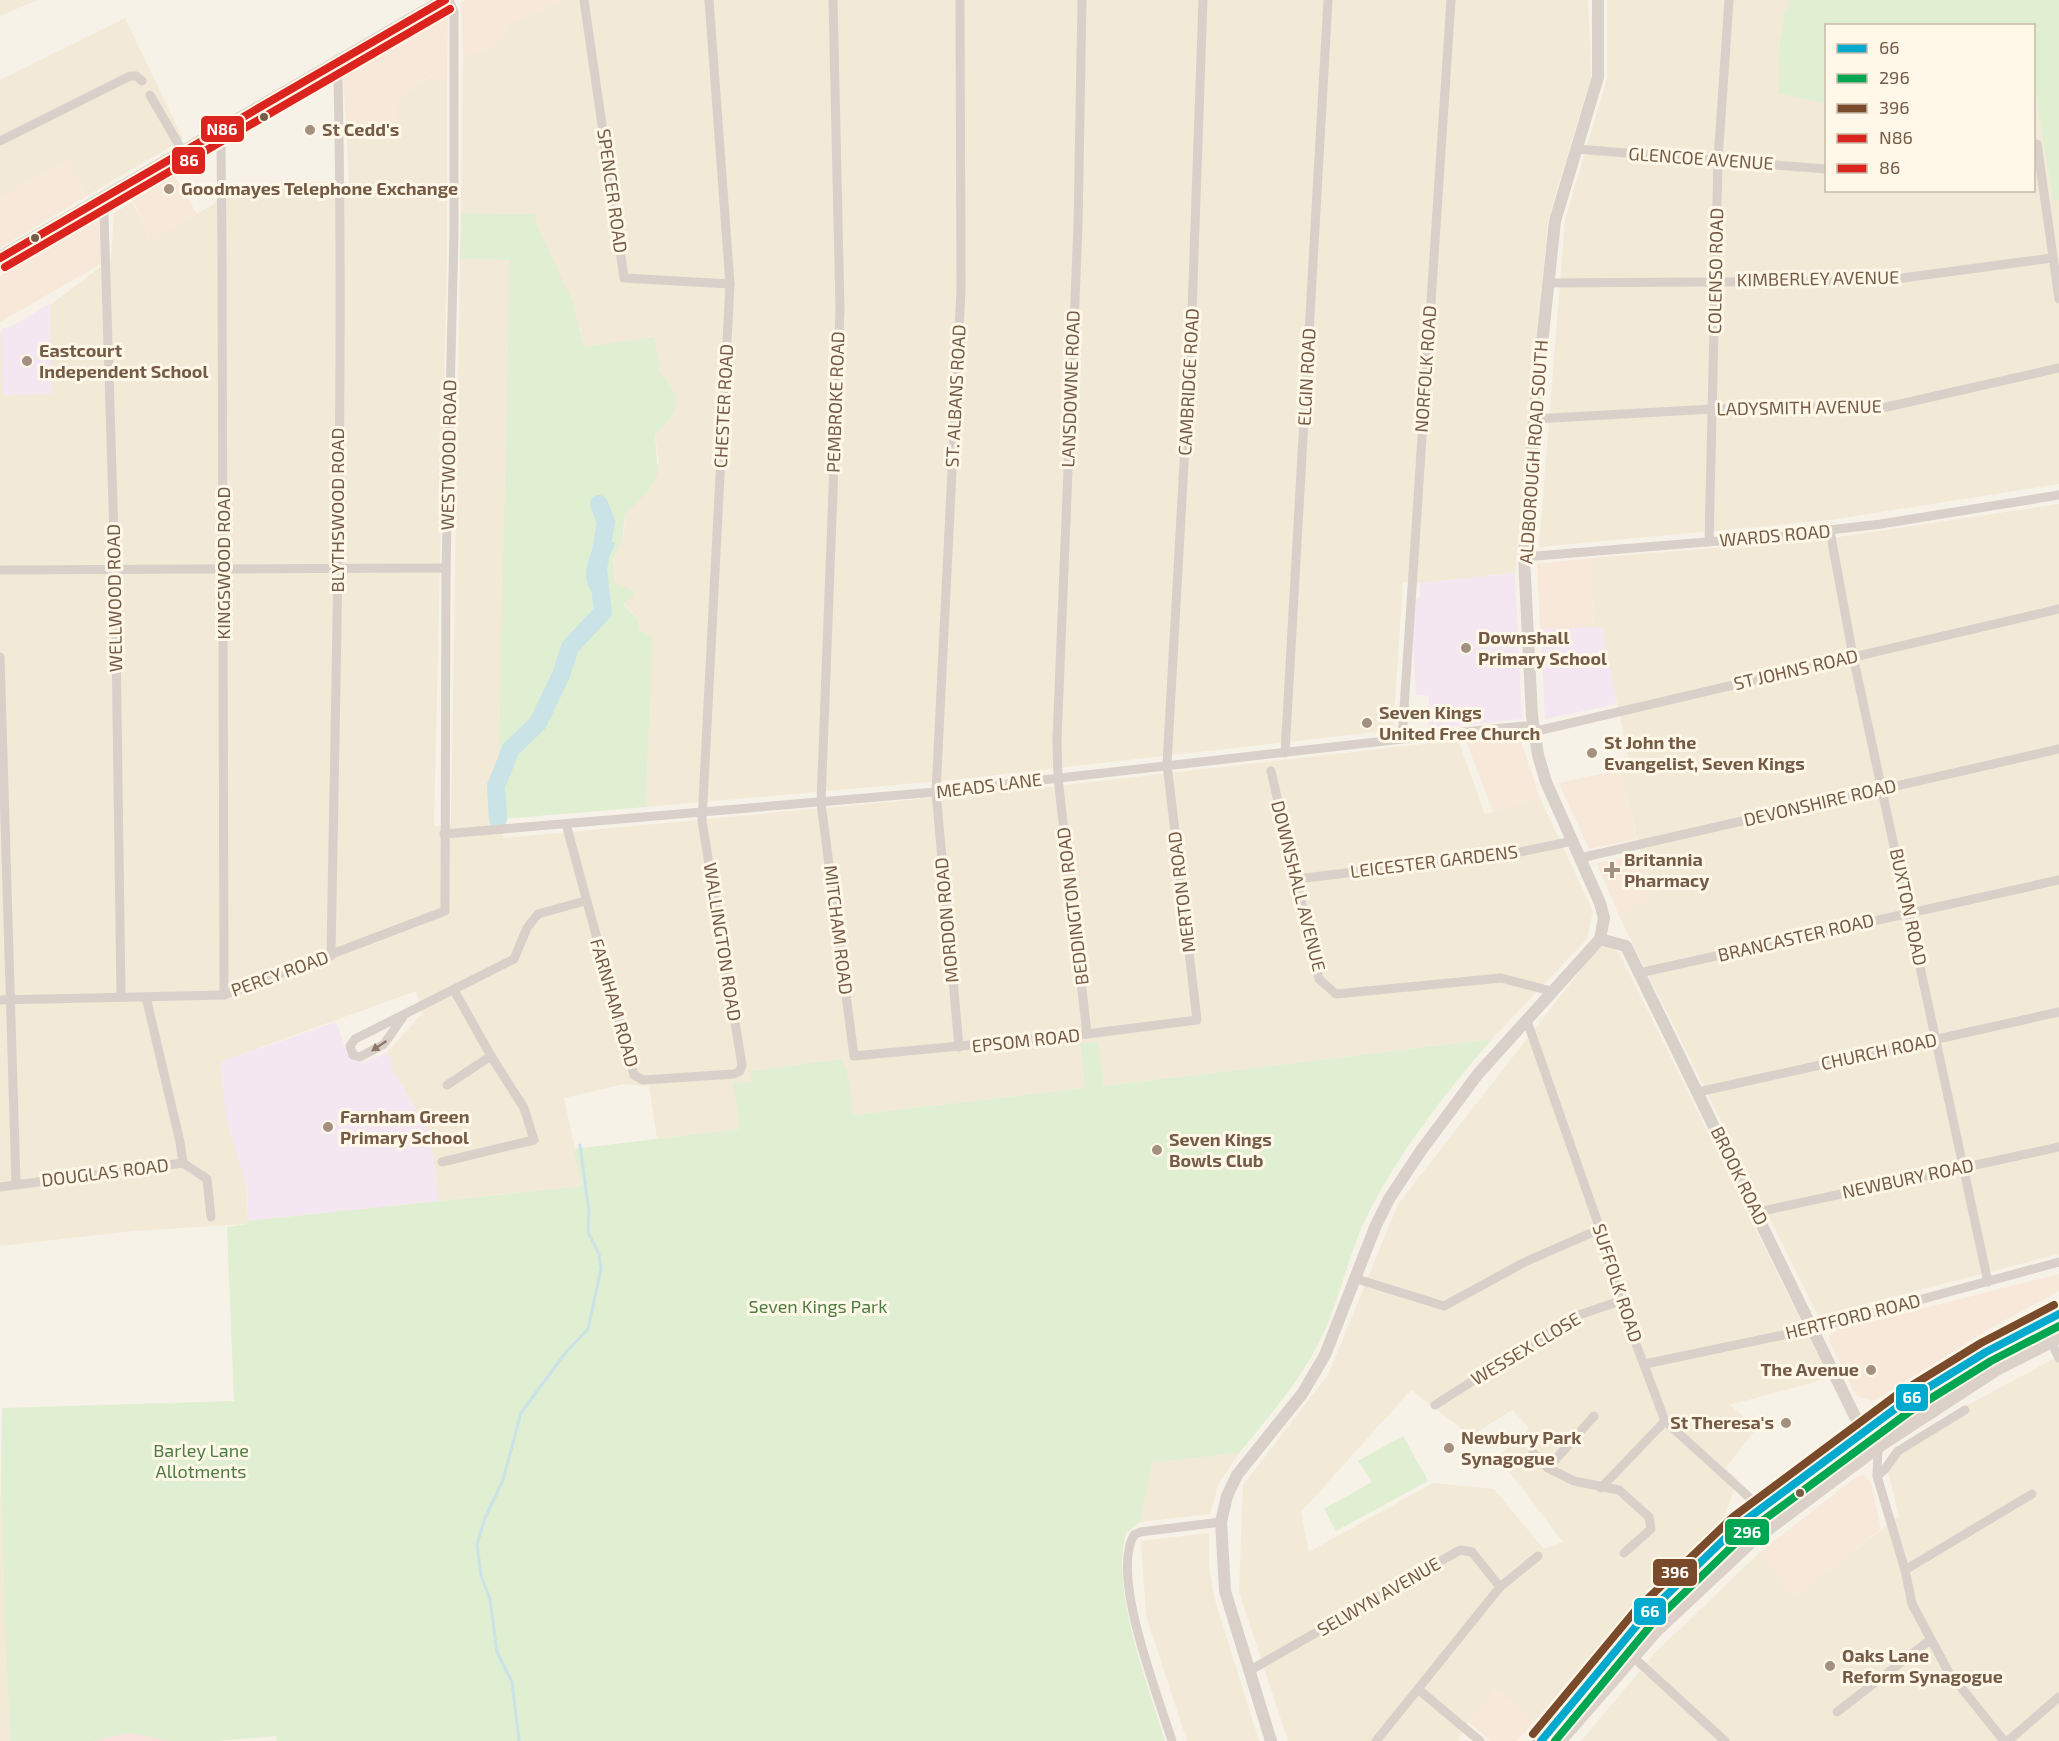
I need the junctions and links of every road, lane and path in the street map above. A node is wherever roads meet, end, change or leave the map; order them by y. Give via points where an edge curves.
1 (447, 0) edge
2 (584, 0) edge
3 (709, 0) edge
4 (832, 0) edge
5 (960, 0) edge
6 (1082, 0) edge
7 (1203, 0) edge
8 (1328, 0) edge
9 (1451, 0) edge
10 (1598, 0) edge
11 (1729, 0) edge
12 (331, 67) junction
13 (142, 81) dead end
14 (150, 96) dead end
15 (216, 132) junction
16 (0, 141) edge
17 (2035, 145) edge
18 (1576, 149) junction
19 (183, 152) junction
20 (1718, 160) junction
21 (1825, 169) edge
22 (98, 201) junction
23 (0, 258) edge
24 (2052, 258) junction
25 (1715, 281) junction
26 (730, 284) junction
27 (1547, 284) junction
28 (2059, 300) edge
29 (2059, 368) edge
30 (1713, 409) junction
31 (1534, 419) junction
32 (2059, 495) edge
33 (1830, 531) junction
34 (1709, 543) junction
35 (1524, 557) junction
36 (225, 567) junction
37 (115, 568) junction
38 (446, 568) junction
39 (338, 569) junction
40 (0, 570) edge
41 (2059, 609) edge
42 (1853, 656) junction
43 (0, 657) edge
44 (1533, 729) junction
45 (1402, 739) junction
46 (2059, 749) edge
47 (1285, 753) junction
48 (1167, 764) junction
49 (1271, 771) dead end
50 (1058, 778) junction
51 (1883, 788) junction
52 (936, 792) junction
53 (821, 803) junction
54 (702, 813) junction
55 (566, 824) junction
56 (444, 834) junction
57 (1572, 841) junction
58 (1580, 858) junction
59 (1296, 879) junction
60 (2059, 880) edge
61 (585, 901) junction
62 (445, 911) joint
63 (1910, 912) junction
64 (1600, 939) junction
65 (331, 956) junction
66 (1639, 973) junction
67 (454, 990) junction
68 (1551, 991) junction
69 (224, 995) junction
70 (121, 997) junction
71 (146, 997) junction
72 (5, 1000) edge
73 (2059, 1012) edge
74 (403, 1017) junction
75 (1197, 1020) joint
76 (1527, 1021) junction
77 (1087, 1034) junction
78 (1936, 1040) junction
79 (959, 1047) junction
80 (491, 1056) junction
81 (854, 1056) joint
82 (740, 1071) joint
83 (447, 1085) dead end
84 (1698, 1092) junction
85 (2059, 1146) edge
86 (442, 1162) dead end
87 (183, 1163) junction
88 (1963, 1168) junction
89 (16, 1184) junction
90 (0, 1187) edge
91 (1758, 1212) junction
92 (211, 1217) dead end
93 (1600, 1229) junction
94 (2059, 1262) edge
95 (1357, 1279) junction
96 (1988, 1282) junction
97 (1620, 1300) junction
98 (2059, 1314) edge
99 (1812, 1329) junction
100 (2054, 1338) edge
101 (2059, 1358) edge
102 (1645, 1365) junction
103 (1435, 1405) dead end
104 (1965, 1410) dead end
105 (1594, 1416) dead end
106 (1665, 1421) junction
107 (1862, 1431) junction
108 (1878, 1445) junction
109 (1533, 1453) dead end
110 (1851, 1463) junction
111 (1548, 1468) junction
112 (1877, 1476) junction
113 (1601, 1488) junction
114 (2032, 1494) dead end
115 (1762, 1509) junction
116 (1221, 1522) junction
117 (1624, 1553) dead end
118 (1538, 1556) dead end
119 (1905, 1570) junction
120 (1500, 1587) junction
121 (1930, 1640) junction
122 (1631, 1655) junction
123 (1249, 1671) junction
124 (1419, 1690) junction
125 (2059, 1697) edge
126 (1837, 1712) dead end
127 (1172, 1741) edge
128 (1271, 1741) edge
129 (1376, 1741) edge
130 (1480, 1741) edge
131 (1541, 1741) edge
132 (1558, 1741) edge
133 (1725, 1741) edge
134 (2006, 1741) edge

1 - 12 main road
1 - 38 street, WESTWOOD ROAD via 454,12 454,232
2 - 26 street, SPENCER ROAD via 624,278
3 - 26 street, CHESTER ROAD
4 - 53 street, PEMBROKE ROAD via 840,309
5 - 52 street, ST. ALBANS ROAD via 961,290
6 - 50 street, LANSDOWNE ROAD
7 - 48 street, CAMBRIDGE ROAD via 1191,339
8 - 47 street, ELGIN ROAD
9 - 45 street, NORFOLK ROAD
10 - 18 street, ALDBOROUGH ROAD SOUTH via 1598,77
11 - 20 street, COLENSO ROAD
12 - 15 main road
12 - 39 street, BLYTHSWOOD ROAD via 338,81
13 - 16 street via 130,76
14 - 19 street
15 - 19 main road
15 - 36 street, KINGSWOOD ROAD via 221,159
17 - 24 street
18 - 20 street, GLENCOE AVENUE
18 - 27 street, ALDBOROUGH ROAD SOUTH via 1558,209
19 - 22 main road
20 - 21 street, GLENCOE AVENUE
20 - 25 street, COLENSO ROAD
22 - 23 main road
22 - 37 street, WELLWOOD ROAD via 104,215
24 - 25 street, KIMBERLEY AVENUE via 1881,281
24 - 28 street
25 - 27 street, KIMBERLEY AVENUE
25 - 30 street, COLENSO ROAD
26 - 54 street, CHESTER ROAD
27 - 31 street, ALDBOROUGH ROAD SOUTH
29 - 30 street, LADYSMITH AVENUE via 1887,408
30 - 31 street, LADYSMITH AVENUE
30 - 34 street, COLENSO ROAD
31 - 35 street, ALDBOROUGH ROAD SOUTH
32 - 33 street, WARDS ROAD
33 - 34 street, WARDS ROAD
33 - 42 street, BUXTON ROAD
34 - 35 street, WARDS ROAD
35 - 44 street, ALDBOROUGH ROAD SOUTH
36 - 37 street
36 - 39 street
36 - 69 street, KINGSWOOD ROAD
37 - 40 street
37 - 70 street, WELLWOOD ROAD
38 - 39 street
38 - 56 street, WESTWOOD ROAD
39 - 65 street, BLYTHSWOOD ROAD
41 - 42 street, ST JOHNS ROAD
42 - 44 street, ST JOHNS ROAD
42 - 51 street, BUXTON ROAD
43 - 72 street
44 - 45 street, MEADS LANE via 1524,726
44 - 57 street, ALDBOROUGH ROAD SOUTH via 1546,782
45 - 47 street, MEADS LANE
46 - 51 street, DEVONSHIRE ROAD
47 - 48 street, MEADS LANE
48 - 50 street, MEADS LANE
48 - 75 street, MERTON ROAD
49 - 59 street, DOWNSHALL AVENUE
50 - 52 street, MEADS LANE
50 - 77 street, BEDDINGTON ROAD
51 - 58 street, DEVONSHIRE ROAD
51 - 63 street, BUXTON ROAD
52 - 53 street, MEADS LANE
52 - 79 street, MORDON ROAD
53 - 54 street, MEADS LANE
53 - 81 street, MITCHAM ROAD
54 - 55 street, MEADS LANE
54 - 82 street, WALLINGTON ROAD
55 - 56 street, MEADS LANE
55 - 61 street, FARNHAM ROAD
56 - 62 street, WESTWOOD ROAD
57 - 58 street, ALDBOROUGH ROAD SOUTH
57 - 59 street, LEICESTER GARDENS via 1515,853
58 - 64 street, ALDBOROUGH ROAD SOUTH via 1605,918
59 - 68 street, DOWNSHALL AVENUE via 1319,979 1336,994 1501,978
60 - 63 street, BRANCASTER ROAD
61 - 67 street via 538,914 527,928 514,959
61 - 82 street, FARNHAM ROAD via 637,1079
62 - 65 street, PERCY ROAD
63 - 66 street, BRANCASTER ROAD
63 - 78 street, BUXTON ROAD
64 - 66 street, BROOK ROAD via 1626,946
64 - 68 street
65 - 69 street, PERCY ROAD
66 - 84 street, BROOK ROAD
67 - 74 street
67 - 80 street
68 - 76 street
69 - 71 street, PERCY ROAD
70 - 71 street, PERCY ROAD
70 - 72 street, PERCY ROAD
71 - 87 street, DOUGLAS ROAD
72 - 89 street
73 - 78 street, CHURCH ROAD
74 -> 74 street via 384,1044 360,1057 353,1054 350,1046 355,1039
75 - 77 street, EPSOM ROAD
76 - 93 street, SUFFOLK ROAD
76 - 95 street via 1479,1074 1389,1199
77 - 79 street, EPSOM ROAD
78 - 84 street, CHURCH ROAD
78 - 88 street, BUXTON ROAD
79 - 81 street, EPSOM ROAD
80 - 83 street
80 - 86 street via 525,1108 534,1140
84 - 91 street, BROOK ROAD
85 - 88 street, NEWBURY ROAD
87 - 89 street, DOUGLAS ROAD
87 - 92 street via 207,1179
88 - 91 street, NEWBURY ROAD
88 - 96 street, BUXTON ROAD
89 - 90 street, DOUGLAS ROAD
91 - 99 street, BROOK ROAD
93 - 95 street via 1443,1306
93 - 97 street, SUFFOLK ROAD
94 - 96 street, HERTFORD ROAD
95 - 116 street via 1325,1355 1302,1394 1237,1475 1223,1506
96 - 99 street, HERTFORD ROAD
97 - 102 street, SUFFOLK ROAD
97 - 103 street, WESSEX CLOSE via 1573,1317
98 - 107 highway via 1986,1352
99 - 102 street, HERTFORD ROAD
99 - 107 street, BROOK ROAD
100 - 101 street
100 - 108 highway via 1996,1368
102 - 106 street, SUFFOLK ROAD
104 - 112 street via 1898,1451
105 - 111 street
106 - 113 street
106 - 115 street, SUFFOLK ROAD
107 - 115 highway
108 - 110 highway
108 - 112 street
109 - 111 street
110 - 112 street via 1870,1469
110 - 122 highway via 1750,1540
111 - 113 street
112 - 119 street
113 - 117 street via 1619,1490 1649,1517 1651,1529
114 - 119 street
115 - 131 highway via 1739,1525 1643,1618
116 - 123 street via 1225,1591
116 - 127 street via 1140,1532 1134,1535 1128,1550 1132,1612
118 - 120 street
119 - 121 street via 1912,1604
120 - 123 street, SELWYN AVENUE via 1472,1552 1460,1550
120 - 124 street
121 - 126 street
121 - 134 street via 1948,1671
122 - 132 highway
122 - 133 street
123 - 128 street
124 - 129 street
124 - 130 street
125 - 134 street

